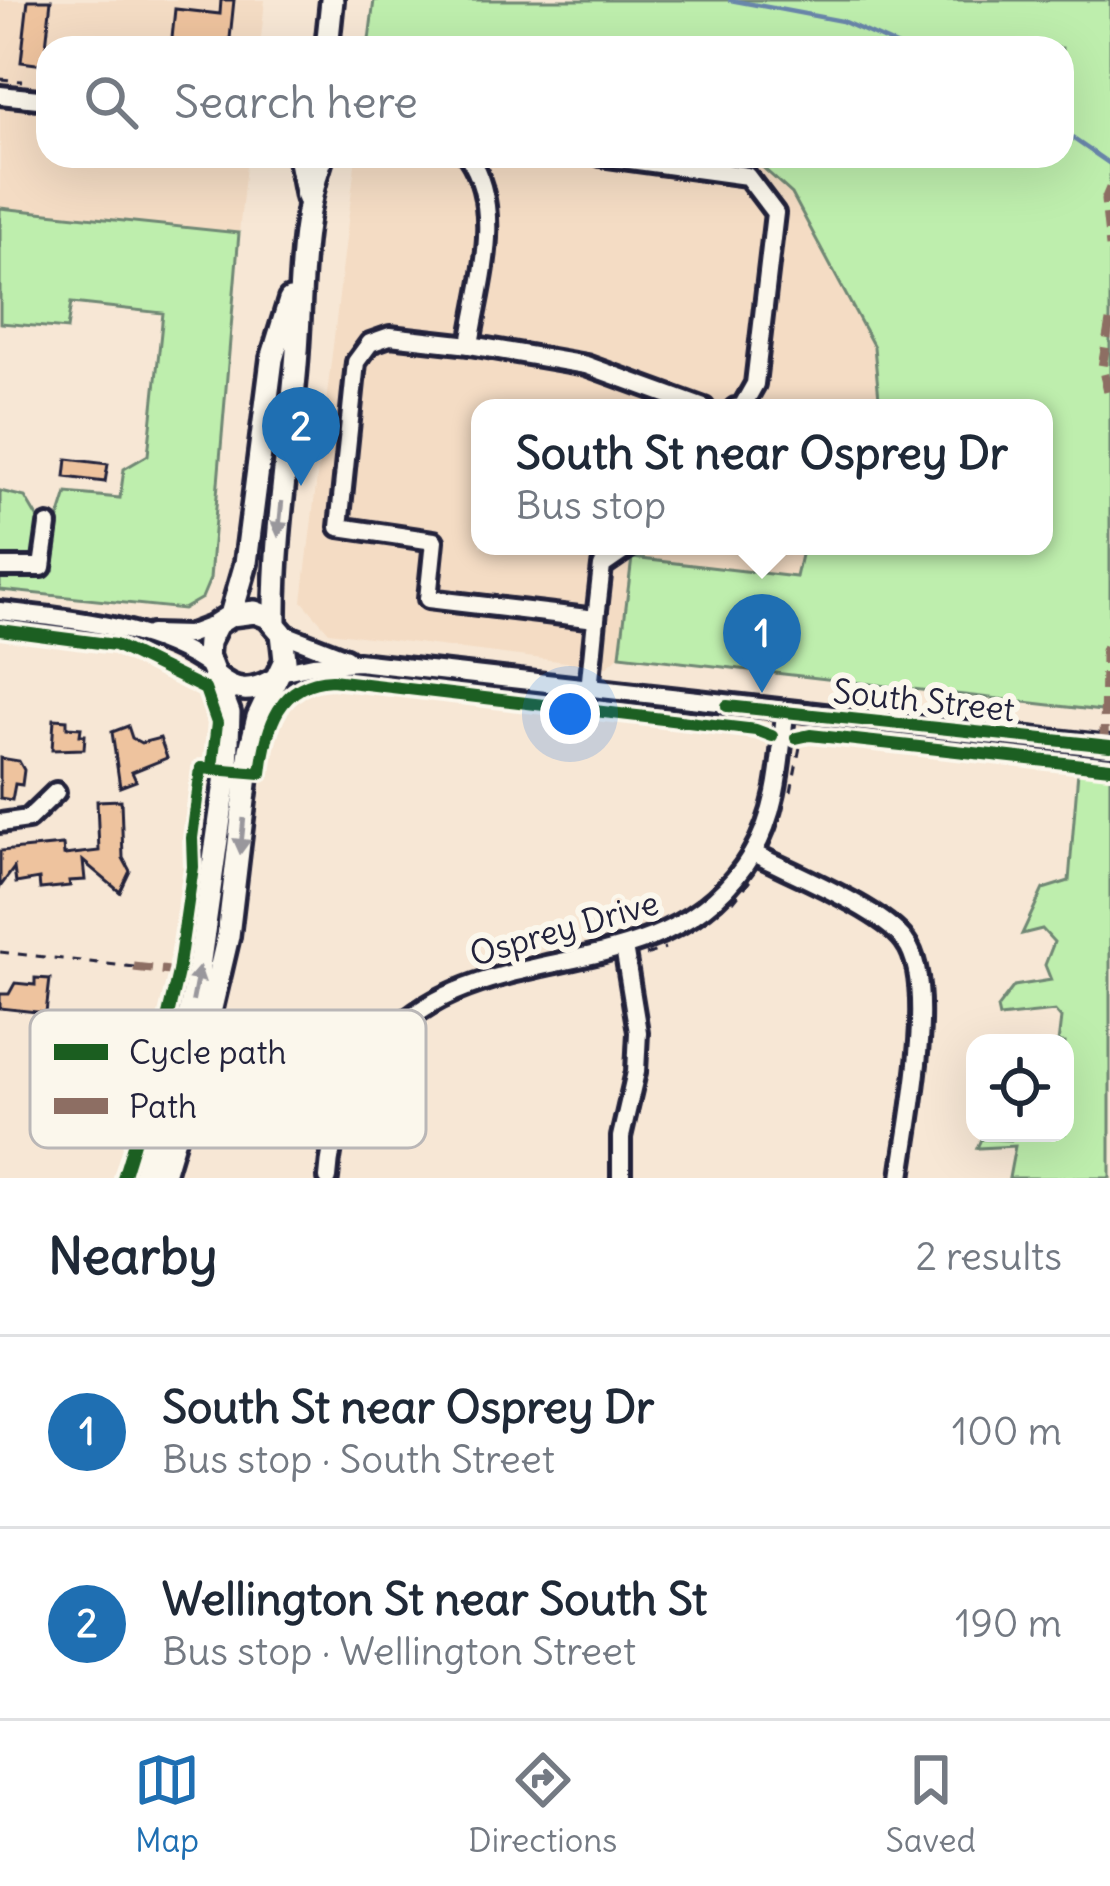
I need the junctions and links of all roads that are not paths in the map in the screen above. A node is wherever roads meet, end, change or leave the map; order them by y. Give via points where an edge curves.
1 (332, 0) edge
2 (327, 36) edge
3 (0, 95) edge
4 (36, 99) edge
5 (302, 168) edge
6 (318, 168) edge
7 (477, 168) edge
8 (689, 168) edge
9 (308, 197) junction
10 (298, 277) junction
11 (470, 345) junction
12 (654, 399) edge
13 (746, 399) edge
14 (48, 524) dead end
15 (618, 555) edge
16 (0, 567) edge
17 (0, 611) edge
18 (224, 619) junction
19 (596, 619) junction
20 (279, 628) junction
21 (132, 634) junction
22 (358, 662) junction
23 (214, 673) junction
24 (276, 677) junction
25 (589, 690) junction
26 (785, 713) junction
27 (1110, 746) edge
28 (56, 792) dead end
29 (0, 823) edge
30 (753, 854) junction
31 (624, 947) junction
32 (189, 1010) edge
33 (211, 1010) edge
34 (420, 1010) edge
35 (153, 1148) edge
36 (171, 1148) edge
37 (333, 1148) edge
38 (144, 1178) edge
39 (162, 1178) edge
40 (328, 1178) edge
41 (621, 1178) edge
42 (901, 1178) edge

1 - 2 main road
3 - 4 street
5 - 9 main road
6 - 9 main road
7 - 11 street via 490,214
8 - 13 street via 747,176 775,213 755,384
9 - 10 main road
10 - 18 main road via 272,359 246,563
10 -> 20 main road via 274,569
11 - 12 street via 586,365
11 - 19 street via 389,336 370,343 356,362 339,527 434,541 428,599
14 - 16 street via 42,567
15 - 19 street via 602,566
17 - 21 street
18 - 20 main road via 254,612
18 - 21 street via 188,635
18 - 23 main road via 208,642
19 - 25 street
20 - 22 street, South Street
20 - 24 main road via 286,646
21 - 23 street via 189,652
22 - 24 street, South Street
22 - 25 street, South Street
23 - 24 main road via 247,690
32 -> 23 main road via 229,750 230,713
24 -> 33 main road via 250,750 228,936
25 - 26 street, South Street
26 - 27 street, South Street
26 - 30 street, Osprey Drive via 776,792
28 - 29 street via 28,819
30 - 31 street, Osprey Drive via 684,925
30 - 42 street via 878,917 905,940 919,969
31 - 34 street, Osprey Drive via 472,983
31 - 41 street via 638,1033
38 -> 35 main road
36 -> 39 main road
37 - 40 street, Osprey Drive

